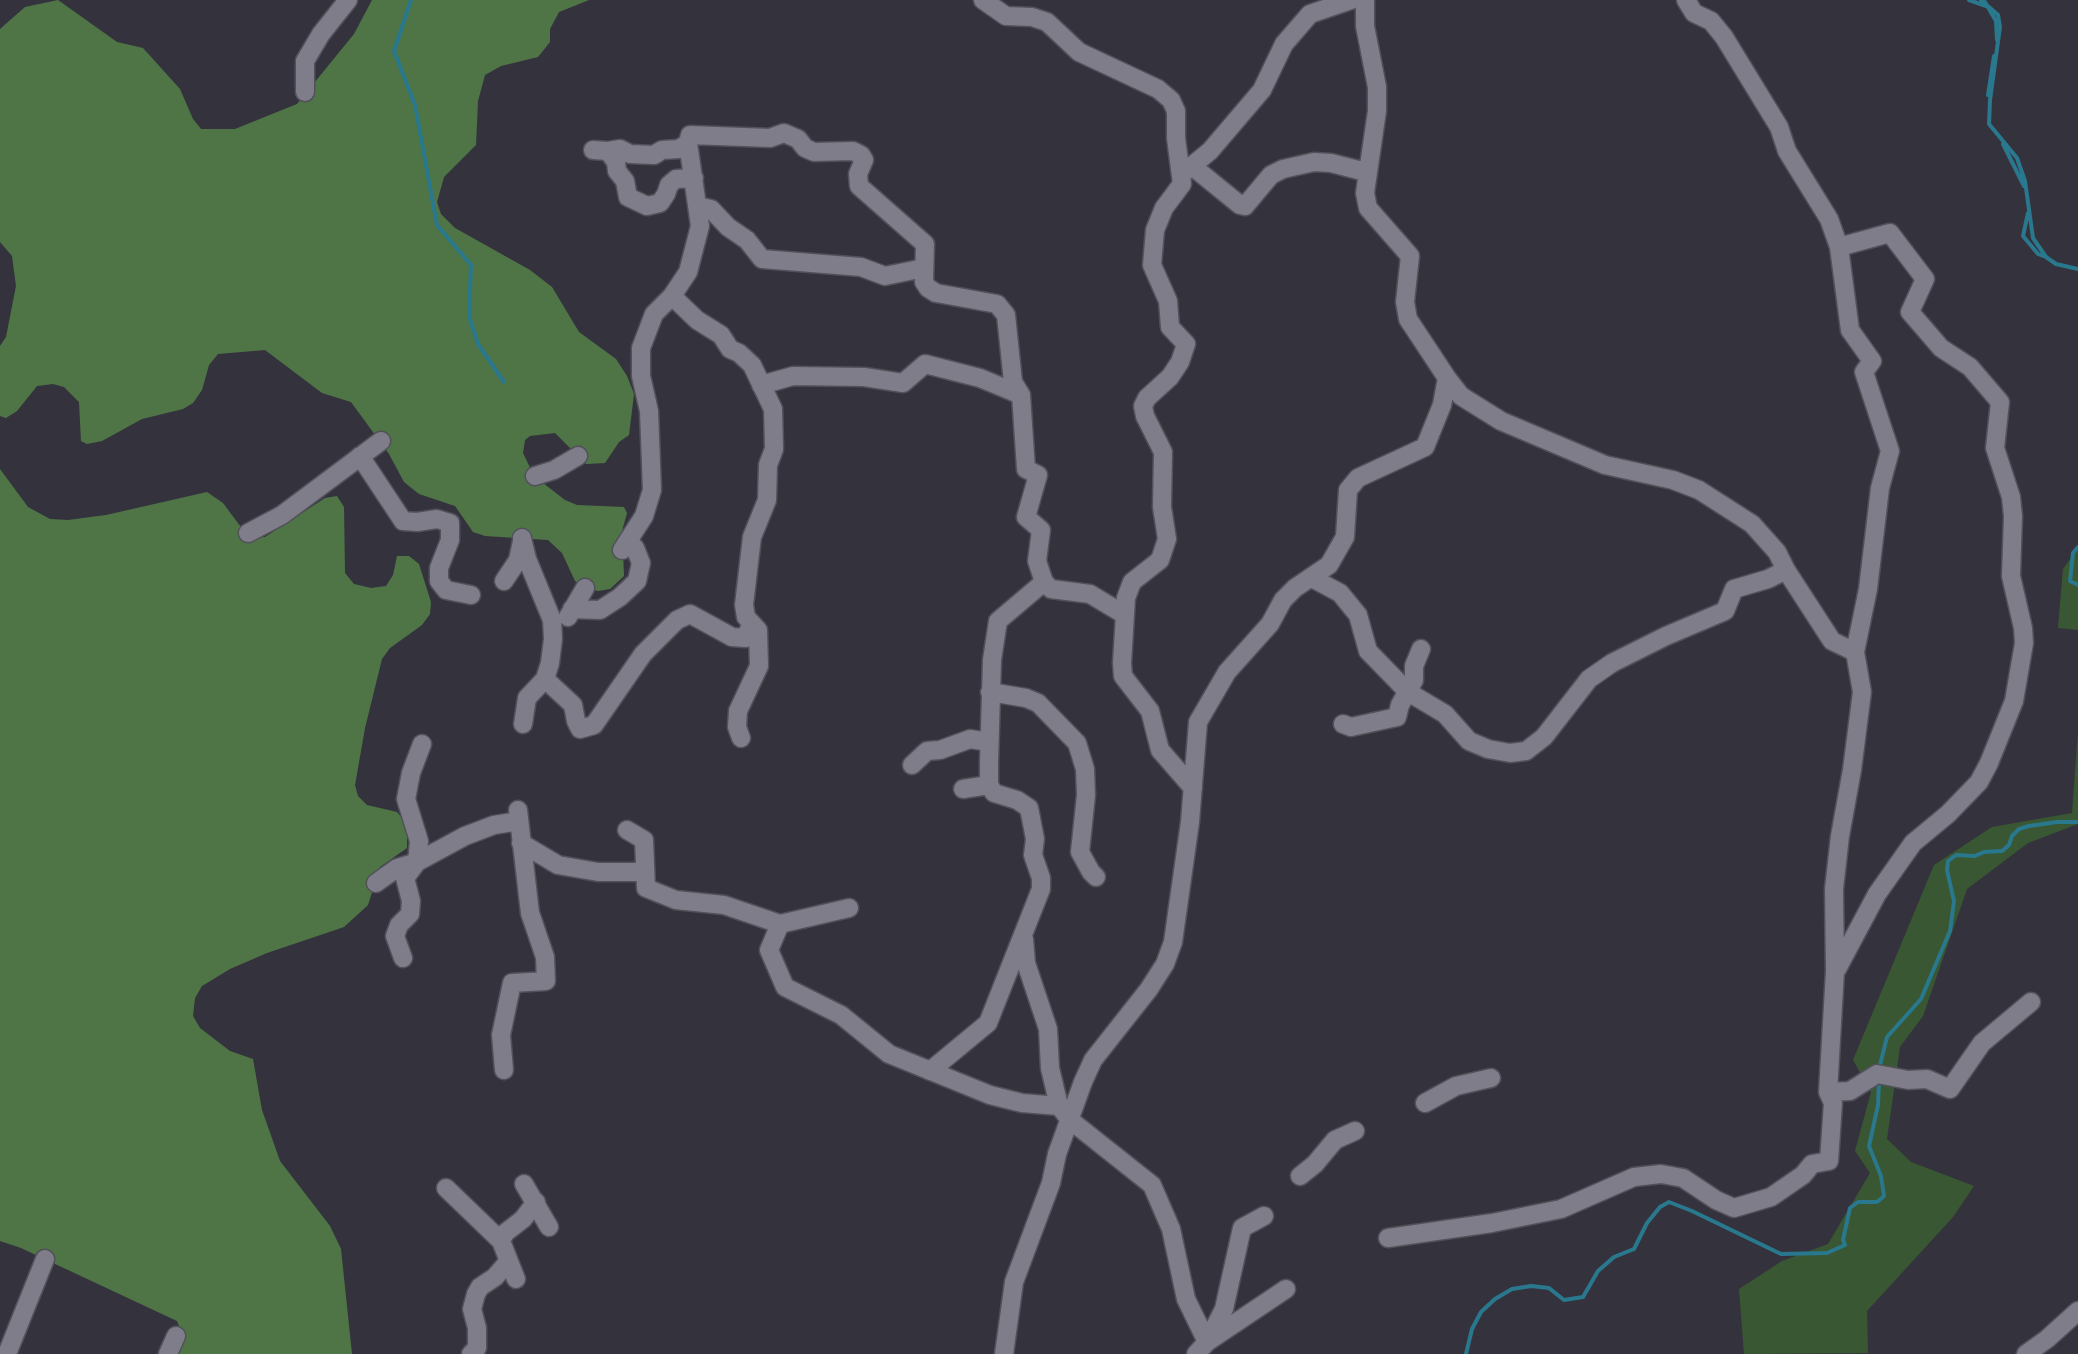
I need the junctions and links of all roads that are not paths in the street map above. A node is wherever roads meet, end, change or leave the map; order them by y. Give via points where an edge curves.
1 (348, 0) edge
2 (983, 0) edge
3 (1351, 0) edge
4 (1365, 0) edge
5 (1686, 0) edge
6 (305, 92) dead end
7 (688, 143) junction
8 (1187, 170) junction
9 (1366, 172) junction
10 (694, 178) junction
11 (697, 206) junction
12 (1839, 247) junction
13 (924, 268) junction
14 (672, 296) junction
15 (1447, 378) junction
16 (761, 385) junction
17 (1021, 395) junction
18 (381, 441) dead end
19 (360, 456) junction
20 (578, 456) dead end
21 (535, 476) dead end
22 (248, 533) dead end
23 (1786, 570) junction
24 (1312, 578) junction
25 (504, 581) dead end
26 (1044, 582) junction
27 (585, 588) dead end
28 (471, 595) dead end
29 (572, 609) junction
30 (1125, 615) junction
31 (751, 624) junction
32 (552, 628) junction
33 (1421, 649) dead end
34 (1855, 652) junction
35 (545, 679) junction
36 (990, 692) junction
37 (1408, 692) junction
38 (523, 724) dead end
39 (1343, 724) dead end
40 (741, 738) dead end
41 (989, 742) junction
42 (422, 744) dead end
43 (912, 765) dead end
44 (989, 785) junction
45 (1193, 788) junction
46 (963, 789) dead end
47 (627, 830) dead end
48 (521, 843) junction
49 (417, 862) junction
50 (645, 872) junction
51 (1096, 877) dead end
52 (376, 883) dead end
53 (849, 908) dead end
54 (780, 924) junction
55 (1023, 933) junction
56 (545, 957) junction
57 (403, 958) dead end
58 (1835, 971) junction
59 (560, 989) dead end
60 (2031, 1002) dead end
61 (504, 1070) dead end
62 (930, 1071) junction
63 (1491, 1078) dead end
64 (1828, 1092) junction
65 (1425, 1103) dead end
66 (1065, 1113) junction
67 (1355, 1131) dead end
68 (1300, 1176) dead end
69 (524, 1184) dead end
70 (446, 1188) dead end
71 (536, 1202) junction
72 (1264, 1216) dead end
73 (549, 1227) dead end
74 (1388, 1238) dead end
75 (501, 1241) junction
76 (45, 1259) dead end
77 (1286, 1289) dead end
78 (2078, 1311) edge
79 (176, 1336) dead end
80 (1202, 1348) edge
81 (7, 1354) edge
82 (168, 1354) edge
83 (471, 1354) edge
84 (1004, 1354) edge
85 (2026, 1354) edge

1 - 6 street via 305,61
2 - 8 street via 1006,16 1047,22 1079,52 1158,89 1176,111 1176,138
3 - 8 street via 1310,14 1284,44 1262,90
4 - 9 street via 1377,87
5 - 12 street via 1724,37 1753,83 1829,219
7 - 10 street
7 - 10 street via 654,155 600,151 616,162 628,197 647,206 660,203 676,179
7 - 13 street via 690,135 770,138 784,133 814,152 861,155 859,186 925,244
8 - 9 street via 1245,206 1271,175 1283,169 1314,162
8 - 30 street via 1155,230 1152,265 1168,301 1170,327 1186,344 1170,377 1143,406 1163,452 1166,547 1160,560 1132,582
9 - 15 street via 1368,208 1410,256 1408,319
10 - 11 street
11 - 13 street via 711,209 762,259 861,267 885,276
11 - 14 street via 700,226 694,252
12 - 34 street via 1850,330 1872,361 1864,372 1890,451
12 - 58 street via 1890,233 1925,279 1910,312 2000,402 1995,448 2011,497 2011,576 2024,643 2014,701 1979,782 1913,843 1877,894
13 - 17 street via 924,282 936,293 997,304 1006,315 1013,382
14 - 16 street via 752,365
14 - 29 street via 654,314 641,348 639,406 652,490 626,545 635,548 641,563 637,581 600,610
15 - 23 street via 1461,396 1501,421 1605,465 1699,490 1752,524
15 - 24 street via 1425,447 1358,478 1348,490 1345,537 1329,565
16 - 17 street via 793,376 903,383 925,364
16 - 31 street via 773,409 774,449 767,500 750,550 744,605
17 - 26 street via 1026,469 1038,475 1026,517 1041,530 1037,561
18 - 19 street
19 - 22 street via 282,515
19 - 28 street via 403,521 450,523 439,581 446,590
20 - 21 street
23 - 34 street via 1832,641
23 - 37 street via 1734,589 1725,611 1640,649 1589,679 1544,737 1526,751 1510,753 1469,741 1445,714
24 - 37 street via 1340,593 1358,615 1368,651
24 - 45 street via 1283,600 1207,702 1196,734
25 - 32 street via 518,560 522,538
26 - 30 street via 1051,589 1090,594
26 - 36 street via 998,621
27 - 29 street
29 - 32 street
30 - 45 street via 1123,676 1150,711 1160,750
31 - 35 street via 746,638 732,637 690,614 677,620 643,654 600,727 580,729 573,705
31 - 40 street via 758,630 759,666 738,711
32 - 35 street
33 - 37 street
34 - 58 street via 1862,692 1834,889
35 - 38 street via 519,695
36 - 41 street
36 - 51 street via 1038,703 1077,743 1085,769 1080,852
37 - 39 street via 1397,717 1351,727
41 - 43 street via 970,739 927,751
41 - 44 street
42 - 49 street via 406,799 419,841
44 - 46 street
44 - 55 street via 994,793 1026,805 1031,816 1041,889
45 - 66 street via 1179,913 1165,964 1093,1060
47 - 50 street via 644,840
48 - 49 street via 518,816
48 - 50 street via 558,865
48 - 56 street via 530,913
49 - 52 street
49 - 57 street via 405,878 410,914 395,936
50 - 54 street via 646,888 676,900 724,905
53 - 54 street
54 - 62 street via 769,950 785,987 841,1015 889,1054
55 - 62 street via 988,1023
55 - 66 street via 1026,963 1048,1029 1050,1068
56 - 59 street
56 - 61 street via 546,981 506,985
58 - 64 street
60 - 64 street via 1982,1043 1950,1089 1927,1079 1877,1074 1850,1091
62 - 66 street via 990,1095
63 - 65 street via 1456,1086
64 - 74 street via 1833,1103 1829,1161 1812,1164 1771,1197 1734,1208 1683,1178 1661,1174 1634,1177 1561,1209
66 - 80 street via 1152,1185 1171,1229
66 - 84 street via 1051,1183 1014,1282
67 - 68 street via 1335,1140
69 - 71 street
70 - 75 street
71 - 73 street
71 - 75 street
72 - 80 street via 1242,1228 1224,1309
75 - 83 street via 512,1271 495,1277 476,1294 472,1309 477,1348
76 - 81 street
77 - 80 street
78 - 85 street
79 - 82 street

